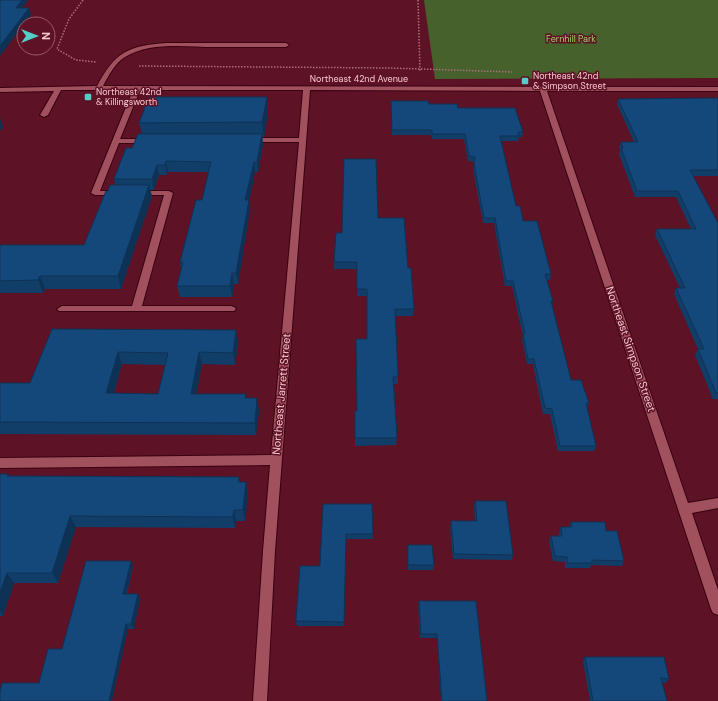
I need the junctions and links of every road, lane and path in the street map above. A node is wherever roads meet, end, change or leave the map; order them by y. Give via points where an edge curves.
1 (82, 0) edge
2 (418, 0) edge
3 (286, 45) dead end
4 (114, 64) junction
5 (420, 70) junction
6 (514, 72) dead end
7 (99, 88) junction
8 (136, 88) junction
9 (307, 88) junction
10 (420, 88) junction
11 (58, 89) junction
12 (718, 89) edge
13 (0, 90) edge
14 (543, 90) junction
15 (44, 115) dead end
16 (241, 140) edge
17 (303, 140) junction
18 (116, 141) junction
19 (155, 141) edge
20 (62, 309) dead end
21 (136, 309) junction
22 (231, 309) dead end
23 (276, 460) junction
24 (0, 463) edge
25 (718, 503) edge
26 (684, 509) junction
27 (718, 609) edge
28 (260, 701) edge

1 - 4 path via 69,19 57,48 76,60
2 - 5 path
3 - 4 street via 162,45 123,55
4 - 5 path
4 - 7 street
5 - 6 path
5 - 10 path
7 - 8 street, Northeast 42nd Avenue
7 - 11 street, Northeast 42nd Avenue
8 - 9 street, Northeast 42nd Avenue
8 - 18 street
9 - 10 street, Northeast 42nd Avenue
9 - 17 street, Northeast Jarrett Street
10 - 14 street, Northeast 42nd Avenue
11 - 13 street, Northeast 42nd Avenue
11 - 15 street
12 - 14 street, Northeast 42nd Avenue
14 - 26 street, Northeast Simpson Street
16 - 17 street
17 - 23 street, Northeast Jarrett Street
18 - 19 street
18 - 21 street via 95,193 169,194
20 - 21 street
21 - 22 street
23 - 24 street
23 - 28 street, Northeast Jarrett Street
25 - 26 street
26 - 27 street, Northeast Simpson Street

